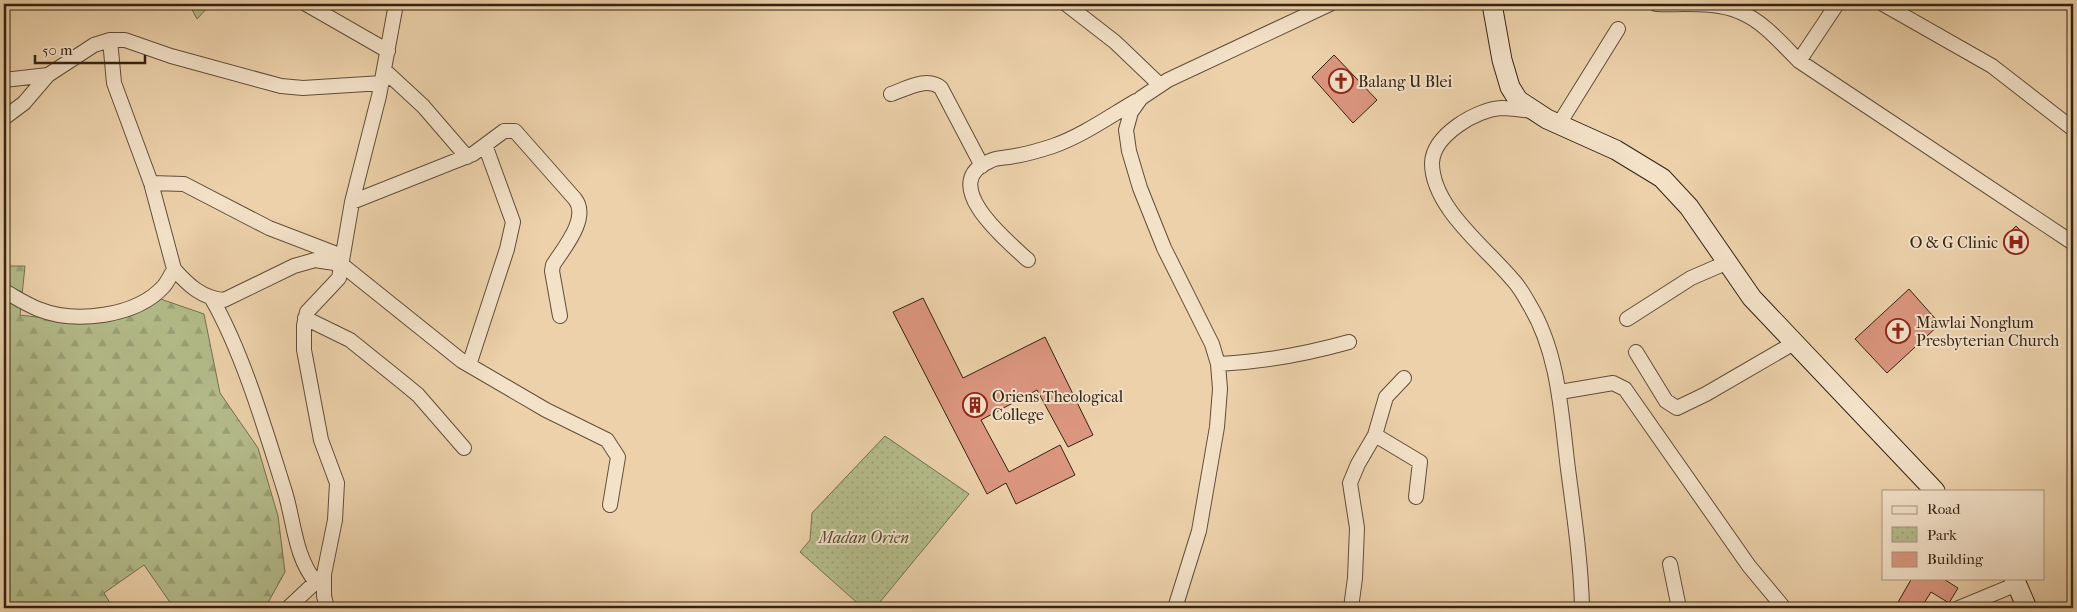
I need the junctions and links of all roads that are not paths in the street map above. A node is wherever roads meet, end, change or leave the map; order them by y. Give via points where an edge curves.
1 (306, 4) edge
2 (396, 4) edge
3 (1066, 4) edge
4 (1330, 4) edge
5 (1492, 4) edge
6 (1656, 4) edge
7 (1837, 4) edge
8 (1883, 4) edge
9 (1618, 29) dead end
10 (110, 40) junction
11 (388, 51) junction
12 (1799, 61) junction
13 (48, 75) junction
14 (383, 77) junction
15 (4, 80) edge
16 (1160, 85) junction
17 (891, 94) dead end
18 (1142, 98) junction
19 (1532, 111) junction
20 (4, 118) edge
21 (1558, 124) junction
22 (2073, 129) edge
23 (485, 145) junction
24 (467, 157) junction
25 (982, 166) junction
26 (151, 183) junction
27 (352, 202) junction
28 (2073, 243) edge
29 (342, 260) junction
30 (1028, 260) dead end
31 (1728, 262) junction
32 (174, 269) junction
33 (4, 291) edge
34 (212, 299) junction
35 (560, 316) dead end
36 (305, 318) junction
37 (1627, 319) dead end
38 (1350, 342) dead end
39 (1794, 343) junction
40 (1636, 352) dead end
41 (1218, 364) junction
42 (469, 365) junction
43 (1404, 378) dead end
44 (1560, 392) junction
45 (1375, 435) junction
46 (464, 448) dead end
47 (1934, 490) edge
48 (1416, 497) dead end
49 (610, 505) dead end
50 (1670, 564) dead end
51 (320, 578) junction
52 (2015, 581) edge
53 (2030, 607) edge
54 (288, 608) edge
55 (326, 608) edge
56 (1175, 608) edge
57 (1351, 608) edge
58 (1582, 608) edge
59 (1679, 608) edge
60 (1784, 608) edge
61 (1959, 608) edge

1 - 11 street
2 - 11 street
3 - 16 street via 1128,54
4 - 16 street
5 - 19 street via 1510,87 1518,100
6 - 12 street via 1722,6 1741,12
7 - 12 street
8 - 22 street via 1992,66
9 - 21 street
10 - 13 street via 94,46
10 - 14 street via 125,40 281,86 320,87
10 - 26 street via 114,83
11 - 14 street
12 - 28 street
13 - 15 street
13 - 20 street via 24,103
14 - 24 street via 423,106
14 - 27 street
16 - 18 street
17 - 25 street via 922,83 936,84
18 - 25 street via 1055,145 990,160
18 - 41 street via 1131,112 1126,130 1129,151 1164,248 1212,344
19 - 21 street
19 - 44 street via 1500,108 1460,124 1436,147 1432,161 1433,178 1442,198 1460,223 1514,280 1530,306 1544,336
21 - 31 street via 1616,150 1662,178 1689,207
23 - 24 street
23 - 35 street via 504,131 515,131 578,203 577,225 552,271
23 - 42 street via 513,222
24 - 27 street
25 - 30 street via 971,179 975,202 993,228
26 - 29 street via 184,184 269,228
26 - 32 street
27 - 29 street
29 - 34 street via 315,260 294,266 232,298
29 - 36 street via 338,278
29 - 42 street
31 - 37 street via 1692,278
31 - 39 street via 1752,298
32 - 33 street via 165,285 145,301 120,311 101,314 53,314
32 - 34 street via 194,290
34 - 51 street via 223,318 265,431 304,563
36 - 46 street via 350,340 401,381
36 - 51 street via 304,350 314,405 321,440 337,483 335,520
38 - 41 street via 1274,360
39 - 40 street via 1677,408 1666,401
39 - 47 street
41 - 56 street via 1217,428 1199,530
42 - 49 street via 546,410 607,440 618,457
43 - 45 street via 1386,397
44 - 58 street via 1580,558
44 - 60 street via 1613,383 1624,389 1749,566
45 - 48 street via 1420,462
45 - 57 street via 1350,483 1357,528 1356,578
50 - 59 street
51 - 54 street
51 - 55 street
52 - 53 street
52 - 61 street

